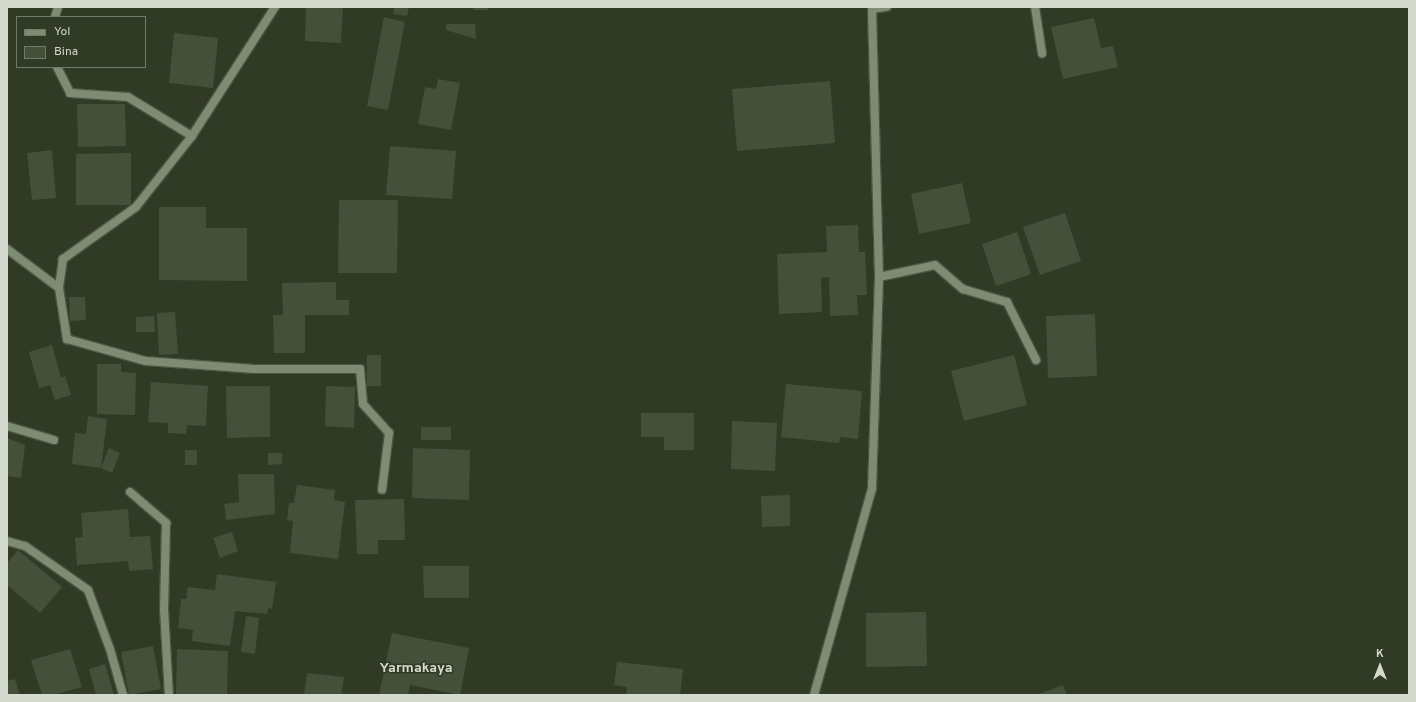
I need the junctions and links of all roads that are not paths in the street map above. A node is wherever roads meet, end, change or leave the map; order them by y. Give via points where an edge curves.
1 (274, 7) edge
2 (888, 7) edge
3 (1035, 7) edge
4 (872, 8) edge
5 (1042, 54) dead end
6 (58, 68) edge
7 (192, 136) junction
8 (7, 248) edge
9 (879, 277) junction
10 (59, 288) junction
11 (1036, 360) dead end
12 (7, 426) edge
13 (54, 440) dead end
14 (382, 490) dead end
15 (130, 492) dead end
16 (7, 541) edge
17 (122, 695) edge
18 (169, 695) edge
19 (814, 695) edge

1 - 7 street
2 - 4 street
3 - 5 street
4 - 9 street
6 - 7 street via 70,93 128,97
7 - 10 street via 136,207 63,259
8 - 10 street
9 - 11 street via 934,265 963,289 1007,302
9 - 19 street via 872,489
10 - 14 street via 67,339 146,361 255,369 360,369 363,404 389,433
12 - 13 street
15 - 18 street via 166,523 164,609
16 - 17 street via 25,546 88,590 110,649

